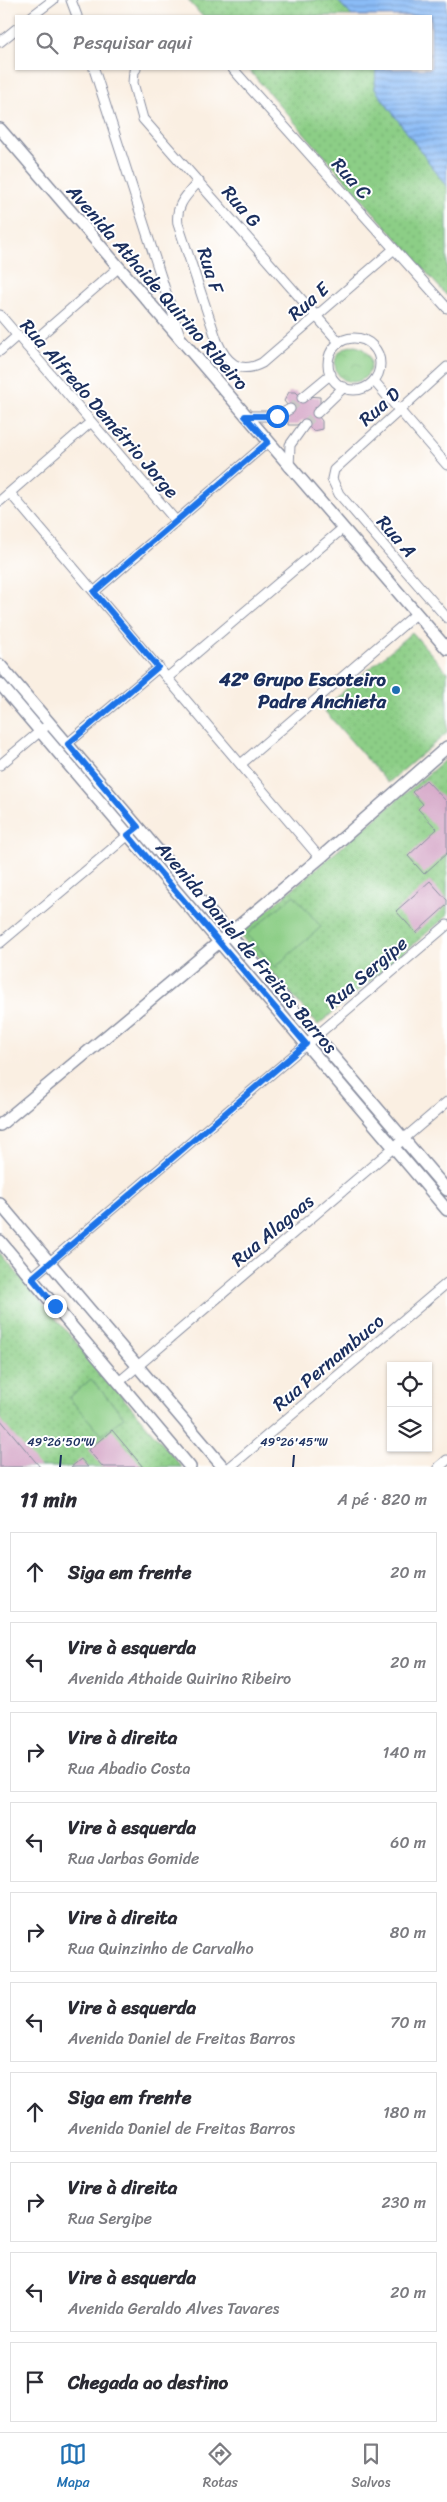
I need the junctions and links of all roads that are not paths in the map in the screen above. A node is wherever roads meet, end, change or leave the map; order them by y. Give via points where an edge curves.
1 (53, 0) edge
2 (71, 1) edge
3 (44, 3) edge
4 (33, 15) edge
5 (77, 15) edge
6 (15, 30) edge
7 (0, 42) edge
8 (94, 70) edge
9 (135, 70) edge
10 (235, 70) edge
11 (0, 129) edge
12 (199, 181) junction
13 (394, 249) junction
14 (118, 268) junction
15 (447, 308) edge
16 (0, 315) edge
17 (316, 316) junction
18 (17, 336) junction
19 (181, 341) junction
20 (339, 342) junction
21 (28, 347) junction
22 (0, 351) edge
23 (447, 367) edge
24 (239, 368) joint
25 (330, 374) junction
26 (374, 380) junction
27 (344, 387) junction
28 (302, 398) tunnel mouth
29 (290, 409) tunnel mouth
30 (399, 410) junction
31 (317, 413) tunnel mouth
32 (245, 416) junction
33 (91, 422) junction
34 (305, 424) tunnel mouth
35 (268, 442) junction
36 (447, 465) edge
37 (289, 467) junction
38 (334, 470) joint
39 (10, 493) junction
40 (0, 501) edge
41 (176, 521) junction
42 (342, 529) junction
43 (94, 592) junction
44 (416, 614) junction
45 (447, 618) edge
46 (447, 649) edge
47 (0, 665) edge
48 (158, 667) junction
49 (167, 678) junction
50 (0, 684) edge
51 (50, 723) junction
52 (40, 731) junction
53 (68, 744) junction
54 (447, 747) edge
55 (241, 764) junction
56 (0, 765) edge
57 (138, 827) junction
58 (128, 835) junction
59 (320, 858) junction
60 (447, 925) edge
61 (228, 933) junction
62 (219, 941) junction
63 (0, 943) edge
64 (316, 1036) junction
65 (306, 1044) junction
66 (447, 1102) edge
67 (0, 1125) edge
68 (404, 1139) junction
69 (394, 1148) junction
70 (447, 1190) edge
71 (0, 1204) edge
72 (447, 1210) edge
73 (0, 1242) edge
74 (49, 1263) junction
75 (32, 1278) junction
76 (447, 1283) edge
77 (137, 1366) junction
78 (119, 1382) junction
79 (447, 1460) edge
80 (190, 1467) edge
81 (223, 1467) edge
82 (230, 1467) edge
83 (439, 1467) edge

1 - 3 street
2 - 5 street
3 - 4 street
6 - 7 street
8 - 19 street
9 - 12 street, Rua G via 133,83 143,119
10 - 13 street, Rua C
11 - 14 street, Avenida Athaide Quirino Ribeiro
12 - 17 street, Rua G
12 - 24 street, Rua F via 179,205 178,224 219,346
13 - 15 street, Rua C
13 - 17 street, Rua E
14 - 19 street, Avenida Athaide Quirino Ribeiro
14 - 21 street
16 - 18 street, Rua Alfredo Demétrio Jorge
17 - 20 street, Rua G
17 - 24 street, Rua E via 262,363 250,369
18 - 21 street, Rua Alfredo Demétrio Jorge
18 - 22 street
19 - 32 street, Avenida Athaide Quirino Ribeiro
20 - 25 street via 329,357
20 - 26 street via 357,338 374,346 380,363
21 - 33 street, Rua Alfredo Demétrio Jorge
23 - 30 street, Rua D
25 - 27 street
25 - 28 street
26 - 27 street via 360,389
26 - 30 street
27 - 31 street
29 - 32 street via 277,416
30 - 36 street
30 - 38 street, Rua D
32 - 35 street, Avenida Athaide Quirino Ribeiro
33 - 39 street
33 - 41 street, Rua Alfredo Demétrio Jorge
34 - 37 street via 290,445
35 - 37 street, Avenida Athaide Quirino Ribeiro
35 - 41 street
37 - 42 street, Avenida Athaide Quirino Ribeiro
38 - 45 street, Rua A via 332,479 339,494
39 - 40 street
39 - 43 street
41 - 43 street
42 - 44 street, Avenida Athaide Quirino Ribeiro
42 - 49 street
43 - 48 street
44 - 46 street, Avenida Athaide Quirino Ribeiro
44 - 55 street
47 - 51 street, Avenida Daniel de Freitas Barros
48 - 49 street
48 - 53 street
49 - 55 street
50 - 52 street, Avenida Daniel de Freitas Barros
51 - 52 street
51 - 53 street, Avenida Daniel de Freitas Barros
52 - 56 street
52 - 58 street, Avenida Daniel de Freitas Barros
53 - 57 street, Avenida Daniel de Freitas Barros
54 - 59 street
55 - 59 street
57 - 58 street
57 - 61 street, Avenida Daniel de Freitas Barros
58 - 62 street, Avenida Daniel de Freitas Barros
58 - 63 street
59 - 61 street
60 - 64 street, Rua Sergipe
61 - 62 street
61 - 64 street, Avenida Daniel de Freitas Barros
62 - 65 street, Avenida Daniel de Freitas Barros
62 - 67 street
64 - 65 street, Rua Sergipe
64 - 68 street, Avenida Daniel de Freitas Barros
65 - 69 street, Avenida Daniel de Freitas Barros
65 - 74 street, Rua Sergipe
66 - 68 street, Rua Alagoas
68 - 69 street, Rua Alagoas
68 - 70 street, Avenida Daniel de Freitas Barros
69 - 72 street, Avenida Daniel de Freitas Barros
69 - 77 street, Rua Alagoas
71 - 74 street
73 - 75 street
74 - 75 street, Rua Sergipe
74 - 77 street
75 - 78 street
76 - 82 street, Rua Pernambuco
77 - 78 street, Rua Alagoas
77 - 81 street
78 - 80 street
79 - 83 street

